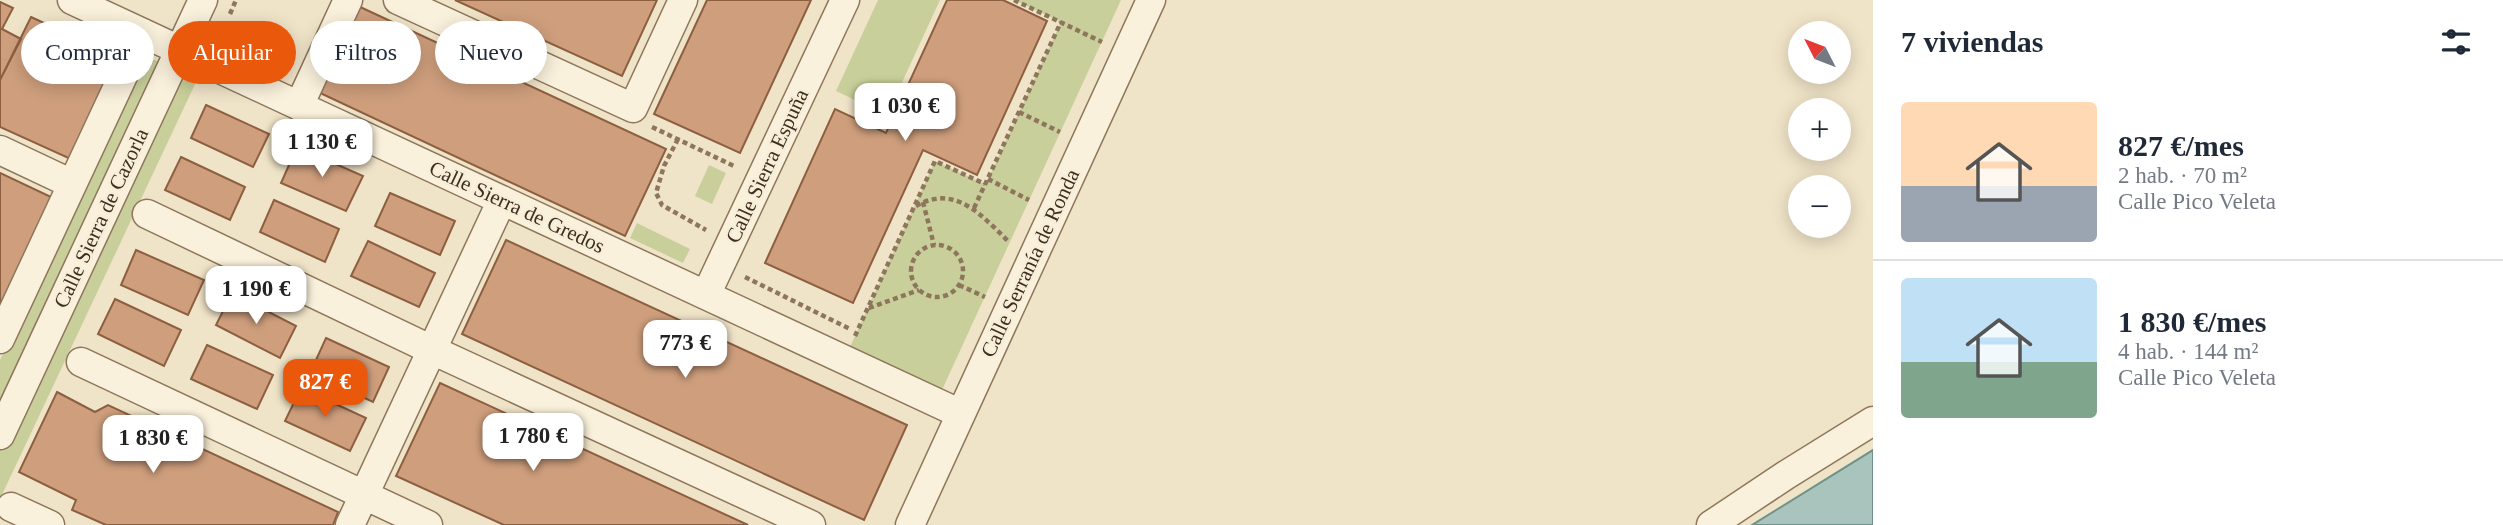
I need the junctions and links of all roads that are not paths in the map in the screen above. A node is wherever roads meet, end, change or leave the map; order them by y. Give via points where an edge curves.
1 (72, 0) edge
2 (203, 0) edge
3 (348, 0) edge
4 (398, 0) edge
5 (683, 0) edge
6 (845, 0) edge
7 (1151, 0) edge
8 (117, 21) edge
9 (193, 21) edge
10 (168, 76) edge
11 (119, 84) edge
12 (252, 84) edge
13 (299, 106) junction
14 (0, 150) edge
15 (72, 184) junction
16 (502, 200) junction
17 (147, 214) dead end
18 (706, 295) junction
19 (2, 331) edge
20 (432, 350) junction
21 (82, 362) dead end
22 (961, 414) junction
23 (1873, 421) edge
24 (0, 435) edge
25 (364, 495) junction
26 (11, 507) dead end
27 (50, 525) edge
28 (350, 525) edge
29 (428, 525) edge
30 (811, 525) edge
31 (910, 525) edge
32 (1711, 525) edge

1 - 8 street, Calle Sierra de Gredos
2 - 9 street, Calle Sierra de Cazorla
3 - 13 street
4 - 5 street via 633,108
6 - 18 street, Calle Sierra Espuña
7 - 22 street, Calle Serranía de Ronda
10 - 24 street, Calle Sierra de Cazorla
11 - 15 street, Calle Sierra de Cazorla
12 - 13 street, Calle Sierra de Gredos
13 - 16 street, Calle Sierra de Gredos
14 - 15 street
15 - 19 street, Calle Sierra de Cazorla
16 - 18 street, Calle Sierra de Gredos
16 - 20 street
17 - 20 street
18 - 22 street, Calle Sierra de Gredos
20 - 25 street
20 - 30 street
21 - 25 street
22 - 31 street, Calle Serranía de Ronda
23 - 32 street
25 - 28 street
25 - 29 street
26 - 27 street

